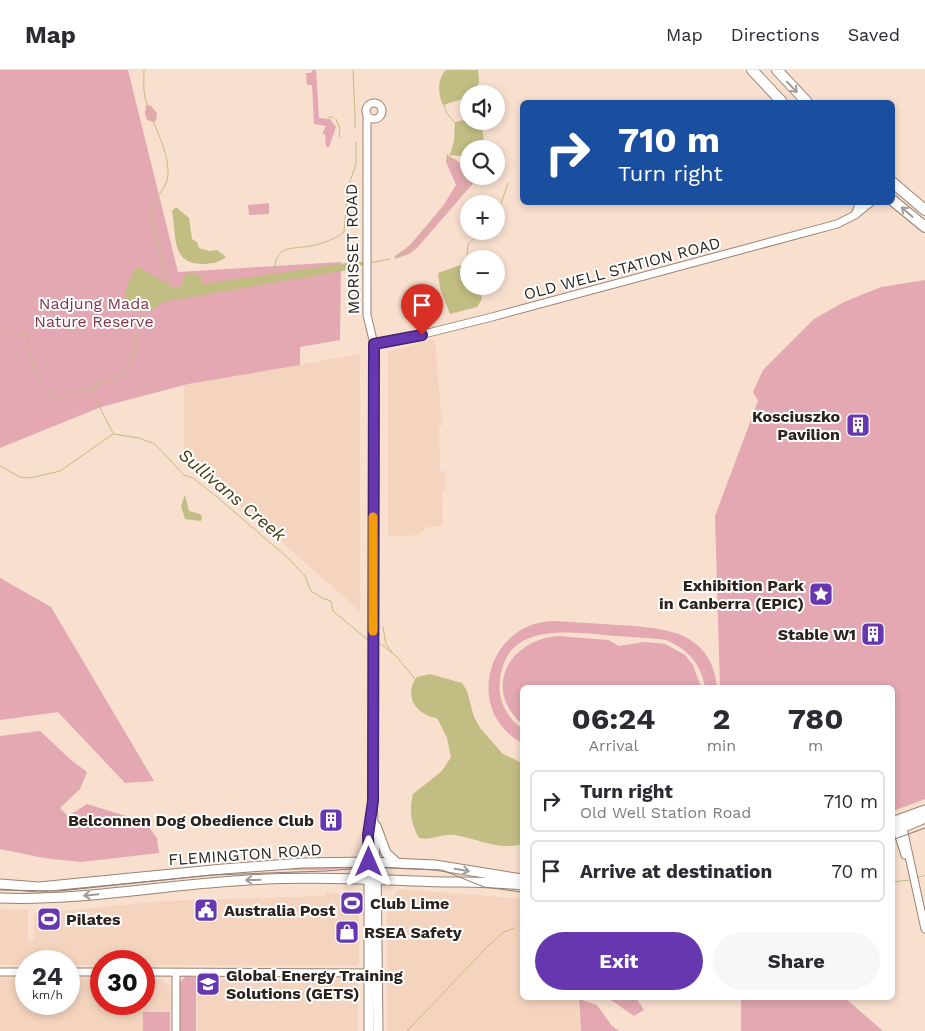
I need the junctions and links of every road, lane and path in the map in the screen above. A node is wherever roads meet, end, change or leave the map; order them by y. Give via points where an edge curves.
1 (752, 70) edge
2 (777, 70) edge
3 (780, 100) edge
4 (805, 100) edge
5 (367, 116) dead end
6 (895, 185) edge
7 (895, 202) edge
8 (859, 205) edge
9 (867, 205) edge
10 (925, 210) edge
11 (855, 215) junction
12 (925, 227) edge
13 (374, 344) junction
14 (373, 801) junction
15 (925, 810) edge
16 (925, 818) edge
17 (897, 825) edge
18 (376, 826) junction
19 (372, 862) junction
20 (397, 862) junction
21 (374, 879) junction
22 (520, 879) edge
23 (0, 885) edge
24 (520, 885) edge
25 (0, 898) edge
26 (925, 929) edge
27 (0, 972) edge
28 (15, 972) edge
29 (155, 972) edge
30 (176, 973) junction
31 (374, 973) junction
32 (176, 1031) edge
33 (369, 1031) edge
34 (378, 1031) edge

1 - 3 highway
2 -> 4 highway
5 - 13 street, MORISSET ROAD via 367,315
6 - 10 highway
12 -> 7 highway
8 - 11 street
9 - 11 street, OLD WELL STATION ROAD
11 - 13 street, OLD WELL STATION ROAD via 837,224 502,315
13 - 14 street, MORISSET ROAD
14 - 18 street, MORISSET ROAD
14 - 19 street, MORISSET ROAD via 368,835
15 - 17 main road
16 - 17 main road
17 - 26 street
18 - 19 street, MORISSET ROAD
18 - 20 main road via 386,852
19 - 20 main road, FLEMINGTON ROAD
19 - 21 main road
19 - 23 main road, FLEMINGTON ROAD via 240,868 39,887
20 -> 22 main road, FLEMINGTON ROAD
21 - 24 main road, FLEMINGTON ROAD
21 -> 25 main road, FLEMINGTON ROAD via 237,880 47,899
21 - 31 main road
27 - 28 street
29 - 30 street
30 - 31 street
30 - 32 street
31 - 33 main road
31 - 34 main road

